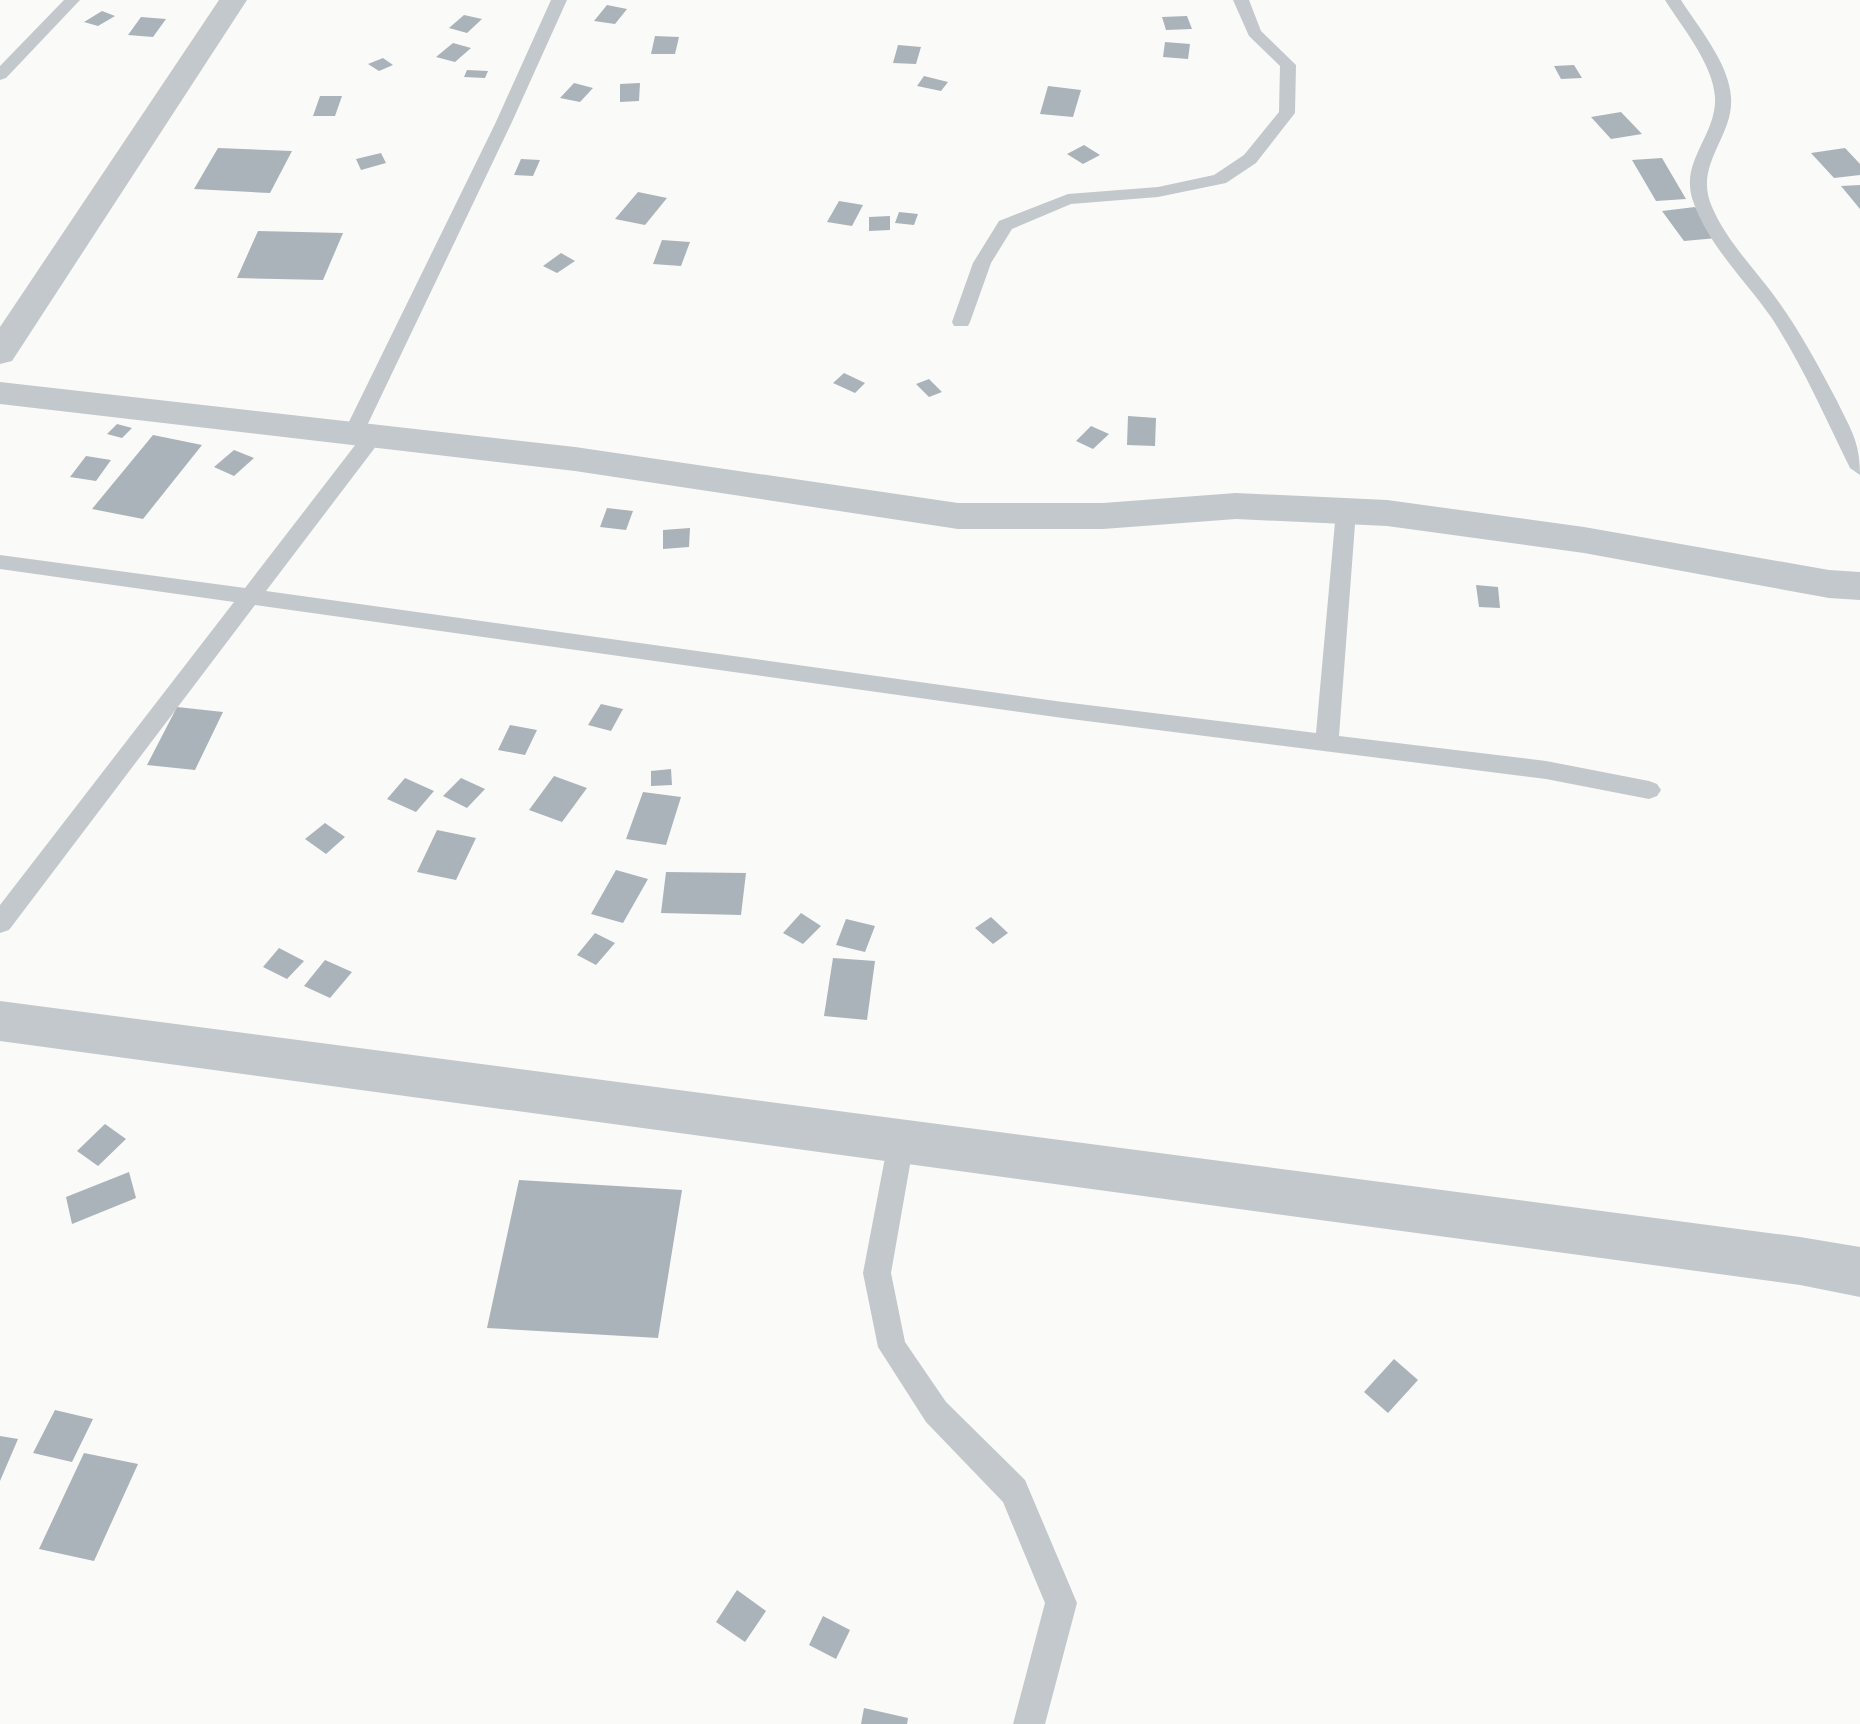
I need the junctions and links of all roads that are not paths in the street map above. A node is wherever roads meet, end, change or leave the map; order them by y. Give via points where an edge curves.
1 (72, 0) edge
2 (233, 0) edge
3 (559, 0) edge
4 (1241, 0) edge
5 (1673, 0) edge
6 (0, 75) edge
7 (961, 322) dead end
8 (0, 353) edge
9 (0, 393) edge
10 (363, 435) junction
11 (1860, 468) edge
12 (1346, 511) junction
13 (0, 562) edge
14 (1860, 586) edge
15 (250, 597) junction
16 (1327, 743) junction
17 (1649, 790) dead end
18 (0, 923) edge
19 (0, 1021) edge
20 (901, 1142) junction
21 (1860, 1272) edge
22 (1029, 1724) edge

1 - 6 lane
2 - 8 street
3 - 10 lane
4 - 7 lane via 1254,33 1288,65 1287,113 1250,159 1220,179 1158,192 1068,199 1005,225 982,263
5 - 11 lane via 1723,94 1721,124 1696,170 1702,204 1804,355
9 - 10 street
10 - 12 street via 575,459 958,516 1103,516 1236,506
10 - 15 lane
12 - 14 street via 1584,540
12 - 16 lane
13 - 15 lane
15 - 16 lane
15 - 18 lane
16 - 17 lane via 1546,770
19 - 20 street
20 - 21 street
20 - 22 lane via 877,1273 892,1347 936,1412 1014,1491 1061,1603

